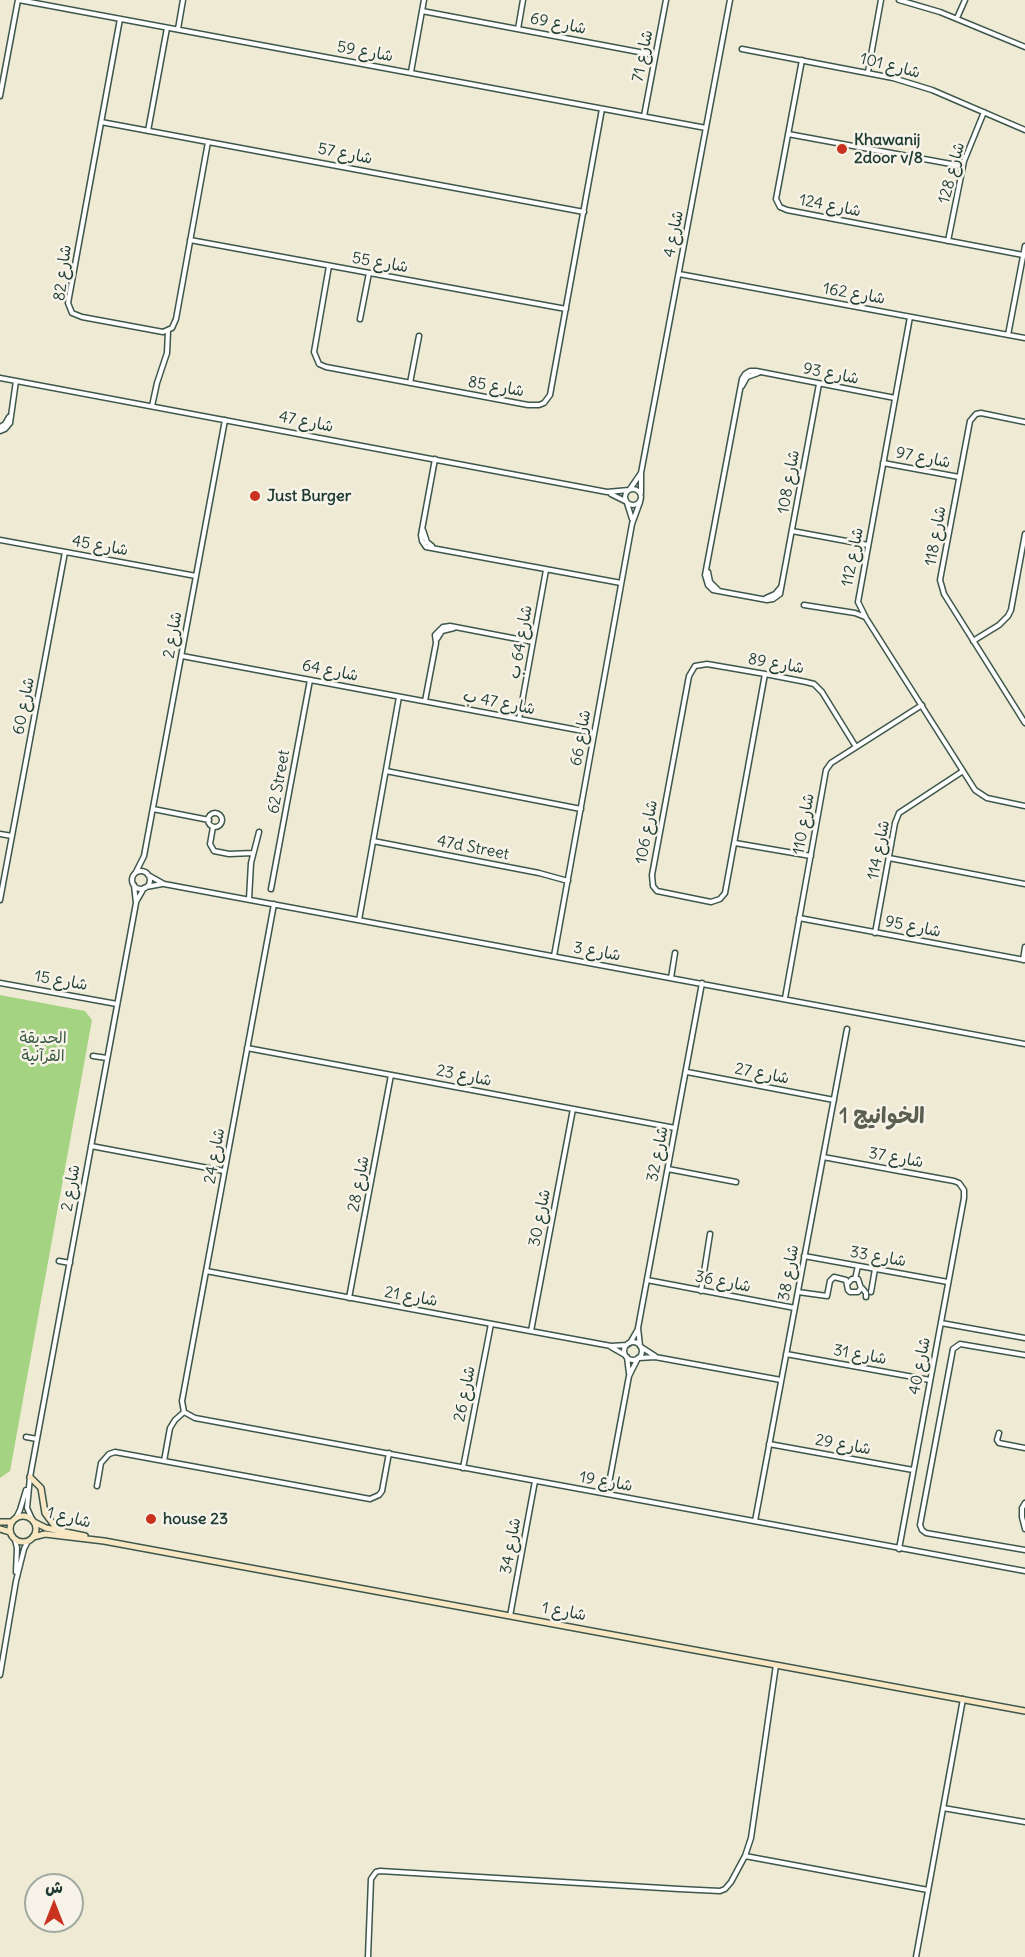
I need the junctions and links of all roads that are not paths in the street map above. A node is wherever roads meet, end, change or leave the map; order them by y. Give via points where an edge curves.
1 (18, 0) edge
2 (183, 0) edge
3 (424, 0) edge
4 (523, 0) edge
5 (666, 0) edge
6 (730, 0) edge
7 (881, 0) edge
8 (899, 0) edge
9 (965, 0) edge
10 (422, 11) junction
11 (957, 18) junction
12 (120, 19) junction
13 (167, 28) junction
14 (518, 29) junction
15 (178, 30) junction
16 (1025, 47) edge
17 (742, 49) dead end
18 (655, 55) junction
19 (802, 60) junction
20 (411, 72) junction
21 (868, 72) junction
22 (0, 96) edge
23 (603, 109) junction
24 (984, 112) junction
25 (644, 117) junction
26 (101, 122) junction
27 (706, 128) junction
28 (1025, 130) edge
29 (148, 131) junction
30 (788, 134) junction
31 (208, 142) junction
32 (962, 166) junction
33 (584, 212) junction
34 (190, 240) junction
35 (948, 241) junction
36 (1025, 246) edge
37 (1023, 255) junction
38 (329, 266) junction
39 (369, 273) junction
40 (679, 274) junction
41 (566, 309) junction
42 (910, 316) junction
43 (360, 319) dead end
44 (168, 331) junction
45 (1008, 334) junction
46 (420, 336) dead end
47 (1025, 338) edge
48 (0, 378) edge
49 (16, 381) junction
50 (410, 383) junction
51 (819, 384) junction
52 (741, 388) joint
53 (895, 398) junction
54 (152, 406) junction
55 (225, 420) junction
56 (1025, 422) edge
57 (0, 429) edge
58 (435, 459) junction
59 (883, 463) junction
60 (641, 472) junction
61 (959, 477) junction
62 (629, 490) junction
63 (607, 492) junction
64 (641, 493) junction
65 (627, 502) junction
66 (640, 502) junction
67 (632, 524) junction
68 (792, 531) junction
69 (1025, 534) edge
70 (0, 540) edge
71 (868, 545) junction
72 (65, 552) junction
73 (546, 570) junction
74 (196, 576) junction
75 (621, 583) junction
76 (858, 600) junction
77 (804, 605) dead end
78 (848, 611) junction
79 (867, 618) junction
80 (973, 641) junction
81 (533, 642) junction
82 (182, 656) junction
83 (695, 666) joint
84 (765, 674) junction
85 (310, 680) junction
86 (399, 697) junction
87 (425, 701) junction
88 (922, 705) junction
89 (519, 719) junction
90 (1025, 723) edge
91 (594, 733) junction
92 (856, 747) junction
93 (386, 771) junction
94 (963, 771) junction
95 (1025, 806) edge
96 (153, 809) junction
97 (581, 809) junction
98 (209, 820) junction
99 (213, 827) junction
100 (259, 832) dead end
101 (0, 834) edge
102 (12, 836) junction
103 (373, 841) junction
104 (734, 843) junction
105 (253, 853) junction
106 (144, 856) junction
107 (811, 856) junction
108 (889, 858) junction
109 (136, 872) junction
110 (147, 874) junction
111 (568, 881) junction
112 (164, 884) junction
113 (1025, 884) edge
114 (134, 885) junction
115 (145, 887) junction
116 (271, 889) dead end
117 (249, 899) junction
118 (0, 900) edge
119 (136, 903) junction
120 (274, 904) junction
121 (800, 918) junction
122 (359, 920) junction
123 (875, 933) junction
124 (1025, 947) edge
125 (675, 953) dead end
126 (554, 956) junction
127 (1024, 960) edge
128 (671, 978) junction
129 (0, 983) edge
130 (702, 983) junction
131 (785, 998) junction
132 (117, 1004) junction
133 (847, 1029) dead end
134 (1025, 1044) edge
135 (247, 1048) junction
136 (93, 1056) dead end
137 (107, 1058) junction
138 (687, 1072) junction
139 (391, 1075) junction
140 (834, 1100) junction
141 (573, 1108) junction
142 (675, 1128) junction
143 (91, 1146) junction
144 (823, 1157) junction
145 (668, 1169) junction
146 (224, 1172) junction
147 (736, 1182) dead end
148 (963, 1187) joint
149 (710, 1234) dead end
150 (804, 1256) junction
151 (59, 1261) dead end
152 (70, 1263) junction
153 (858, 1266) junction
154 (875, 1269) junction
155 (206, 1271) junction
156 (855, 1279) junction
157 (647, 1280) junction
158 (948, 1282) junction
159 (848, 1283) junction
160 (861, 1287) junction
161 (701, 1290) junction
162 (798, 1292) junction
163 (871, 1292) dead end
164 (866, 1297) dead end
165 (349, 1298) junction
166 (795, 1308) junction
167 (940, 1323) junction
168 (490, 1324) junction
169 (638, 1328) junction
170 (531, 1331) junction
171 (1025, 1338) edge
172 (628, 1345) junction
173 (611, 1346) junction
174 (641, 1347) junction
175 (786, 1354) junction
176 (1025, 1355) edge
177 (626, 1356) junction
178 (655, 1357) junction
179 (638, 1358) junction
180 (629, 1376) junction
181 (782, 1380) junction
182 (930, 1380) junction
183 (184, 1412) junction
184 (999, 1432) dead end
185 (26, 1437) dead end
186 (37, 1439) junction
187 (770, 1444) junction
188 (1025, 1448) edge
189 (389, 1453) junction
190 (164, 1461) junction
191 (463, 1468) junction
192 (913, 1470) junction
193 (30, 1478) junction
194 (535, 1481) junction
195 (97, 1486) dead end
196 (607, 1494) junction
197 (1025, 1503) edge
198 (14, 1520) junction
199 (33, 1521) junction
200 (755, 1521) junction
201 (0, 1522) edge
202 (0, 1529) edge
203 (1025, 1529) edge
204 (58, 1530) junction
205 (10, 1532) junction
206 (33, 1537) junction
207 (15, 1540) junction
208 (98, 1540) junction
209 (28, 1541) junction
210 (899, 1548) junction
211 (1025, 1550) edge
212 (1025, 1571) edge
213 (17, 1577) junction
214 (510, 1616) junction
215 (776, 1665) junction
216 (0, 1675) edge
217 (963, 1699) junction
218 (1025, 1711) edge
219 (943, 1808) junction
220 (1025, 1822) edge
221 (746, 1856) junction
222 (928, 1890) junction
223 (368, 1957) edge
224 (916, 1957) edge

1 - 12 street, شارع 59
1 - 22 street
2 - 15 street
3 - 10 street
4 - 14 street
5 - 18 street, شارع 71
6 - 27 street, شارع 4
7 - 21 street
8 - 11 street
9 - 11 street
10 - 14 street, شارع 69
10 - 20 street
11 - 16 street
12 - 13 street, شارع 59
12 - 26 street, شارع 82
13 - 15 street, شارع 59
13 - 29 street
14 - 18 street, شارع 69
15 - 20 street, شارع 59
17 - 19 street, شارع 101
18 - 25 street, شارع 71
19 - 21 street, شارع 101
19 - 30 street, شارع 124
20 - 23 street, شارع 59
21 - 24 street, شارع 101 via 933,90
23 - 25 street, شارع 59
23 - 33 street, شارع 85
24 - 28 street, شارع 101
24 - 32 street, شارع 128
25 - 27 street, شارع 59
26 - 29 street, شارع 57
26 - 44 street, شارع 82 via 69,308 82,317
27 - 40 street, شارع 4
29 - 31 street, شارع 57
30 - 32 street
30 - 35 street, شارع 124 via 776,199 783,209
31 - 33 street, شارع 57
31 - 34 street
32 - 35 street, شارع 128
33 - 41 street, شارع 85
34 - 38 street, شارع 55
34 - 44 street via 175,324
35 - 37 street, شارع 124
36 - 37 street
37 - 45 street
38 - 39 street, شارع 55
38 - 50 street, شارع 85 via 314,352 316,360 327,367
39 - 41 street, شارع 55
39 - 43 street
40 - 42 street, شارع 162
40 - 60 street, شارع 4
41 - 50 street, شارع 85 via 550,395 544,403 528,405
42 - 45 street, شارع 162
42 - 53 street, شارع 112
44 - 54 street via 167,353
45 - 47 street, شارع 162
46 - 50 street
48 - 49 street, شارع 47
49 - 54 street, شارع 47
49 - 57 street via 12,408
51 - 52 street, شارع 93 via 753,371 742,379
51 - 53 street, شارع 93
51 - 68 street, شارع 108
52 - 68 street, شارع 108 via 706,582 713,590 776,598 781,591
53 - 59 street, شارع 112
54 - 55 street, شارع 47
55 - 58 street, شارع 47
55 - 74 street, شارع 2
56 - 61 street, شارع 118 via 976,414 970,421
58 - 63 street, شارع 47
58 - 73 street via 423,544
59 - 61 street, شارع 97
59 - 71 street, شارع 112
60 - 62 street, شارع 4
60 - 64 street, شارع 4
61 - 80 street, شارع 118 via 940,585
62 - 63 street, شارع 47
62 - 64 street
62 - 65 street via 625,495
63 - 65 street, شارع 47
64 - 66 street
65 - 66 street
65 - 67 street, شارع 66
66 - 67 street, شارع 66
67 - 75 street, شارع 66
68 - 71 street
69 - 80 street via 1011,610 999,625
70 - 72 street, شارع 45
71 - 76 street, شارع 112
72 - 74 street, شارع 45
72 - 102 street, شارع 60
73 - 75 street
73 - 81 street, شارع 64 ب
74 - 82 street, شارع 2
75 - 91 street, شارع 66
76 - 78 street
76 - 79 street, شارع 112
77 - 78 street
78 - 79 street
79 - 88 street, شارع 112
80 - 90 street, شارع 118
81 - 87 street via 440,628 435,635
81 - 89 street, شارع 64 ب
82 - 85 street, شارع 64
82 - 96 street, شارع 2
83 - 84 street, شارع 89
83 - 104 street, شارع 106 via 688,676 652,886 660,892 716,902 725,893
84 - 92 street, شارع 89 via 817,686
84 - 104 street, شارع 106
85 - 86 street, شارع 64
85 - 116 street, 62 Street
86 - 87 street, شارع 47 ب
86 - 93 street
87 - 89 street, شارع 47 ب
88 - 92 street, شارع 110
88 - 94 street, شارع 112
89 - 91 street, شارع 47 ب
91 - 97 street, شارع 66
92 - 107 street, شارع 110 via 826,770
93 - 97 street
93 - 103 street
94 - 95 street, شارع 112 via 982,796
94 - 108 street, شارع 114 via 899,813
96 - 98 street
96 - 106 street, شارع 2
97 - 111 street, شارع 66
98 - 99 street via 208,825
98 - 99 street via 212,813 221,816 219,826
99 - 105 street via 210,844 214,851
100 - 105 street
101 - 102 street
102 - 118 street, شارع 60
103 - 111 street, 47d Street
103 - 122 street
104 - 107 street
105 - 117 street
106 - 109 street, شارع 2
106 - 110 street, شارع 2
107 - 121 street, شارع 110
108 - 113 street
108 - 123 street, شارع 114
109 - 110 street
109 - 114 street via 132,878
110 - 112 street, شارع 3
110 - 115 street via 149,882
111 - 126 street, شارع 66
112 - 115 street, شارع 3
112 - 117 street, شارع 3
114 - 115 street
114 - 119 street, شارع 2
115 - 119 street, شارع 2
117 - 120 street, شارع 3
119 - 132 street, شارع 2
120 - 122 street, شارع 3
120 - 135 street, شارع 24
121 - 123 street, شارع 95
121 - 131 street, شارع 110
122 - 126 street, شارع 3
123 - 127 street, شارع 95
124 - 127 street, شارع 95
125 - 128 street
126 - 128 street, شارع 3
128 - 130 street, شارع 3
129 - 132 street, شارع 15
130 - 131 street, شارع 3
130 - 138 street, شارع 32
131 - 134 street, شارع 3
132 - 137 street, شارع 2
133 - 140 street, شارع 38
135 - 139 street, شارع 23
135 - 146 street, شارع 24
136 - 137 street
137 - 143 street, شارع 2
138 - 140 street, شارع 27
138 - 142 street, شارع 32
139 - 141 street, شارع 23
139 - 165 street, شارع 28
140 - 144 street, شارع 38
141 - 142 street, شارع 23
141 - 170 street, شارع 30
142 - 145 street, شارع 32
143 - 146 street
143 - 152 street, شارع 2
144 - 148 street, شارع 37 via 954,1181
144 - 150 street, شارع 38
145 - 147 street
145 - 157 street, شارع 32
146 - 155 street, شارع 24
148 - 158 street, شارع 40
149 - 161 street
150 - 153 street, شارع 33
150 - 162 street, شارع 38
151 - 152 street
152 - 186 street, شارع 2
153 - 154 street, شارع 33
153 - 156 street
154 - 158 street, شارع 33
154 - 163 street
155 - 165 street, شارع 21
155 - 183 street, شارع 24 via 182,1401
156 - 159 street
156 - 160 street
157 - 161 street, شارع 36
157 - 169 street, شارع 32
158 - 167 street, شارع 40
159 - 160 street via 850,1292 858,1292
159 - 162 street via 832,1278 825,1297
160 - 164 street
161 - 166 street, شارع 36
162 - 166 street, شارع 38
165 - 168 street, شارع 21
166 - 175 street, شارع 38
167 - 171 street
167 - 182 street, شارع 40
168 - 170 street, شارع 21
168 - 191 street, شارع 26
169 - 172 street, شارع 32
169 - 174 street, شارع 32
170 - 173 street, شارع 21
172 - 173 street, شارع 21
172 - 174 street
172 - 177 street
173 - 177 street, شارع 21
174 - 178 street
174 - 179 street
175 - 181 street, شارع 38
175 - 182 street, شارع 31
176 - 211 street via 960,1344 953,1349 920,1525 926,1533
177 - 179 street
177 - 180 street
178 - 179 street
178 - 181 street
179 - 180 street
180 - 196 street
181 - 187 street, شارع 38
182 - 192 street, شارع 40
183 - 189 street, شارع 19 via 195,1419
183 - 190 street via 170,1428
184 - 188 street via 999,1443
185 - 186 street
186 - 193 street, شارع 2
187 - 192 street, شارع 29
187 - 200 street, شارع 38
189 - 190 street via 382,1491 370,1499
189 - 191 street, شارع 19
190 - 195 street via 109,1454 101,1462
191 - 194 street, شارع 19
192 - 210 street, شارع 40
193 - 198 street, شارع 2
193 - 199 street, شارع 2 via 27,1508
193 - 204 street via 41,1488 46,1516
194 - 196 street, شارع 19
194 - 214 street, شارع 34
196 - 200 street, شارع 19
197 - 203 street
198 - 199 street via 24,1516
198 - 201 street
198 - 205 street
199 - 204 street, شارع 1
199 - 206 street
200 - 210 street, شارع 19
202 - 205 street
204 - 208 street, شارع 1
205 - 207 street
206 - 208 street, شارع 1 via 45,1534
206 - 209 street
207 - 209 street
207 - 213 street
208 - 214 street, شارع 1
209 - 213 street
210 - 212 street, شارع 19
213 - 216 street
214 - 215 street, شارع 1
215 - 217 street, شارع 1
215 - 221 street
217 - 218 street, شارع 1
217 - 219 street
219 - 220 street
219 - 222 street
221 - 222 street
221 - 223 street via 729,1886 720,1891 380,1871 371,1879
222 - 224 street

